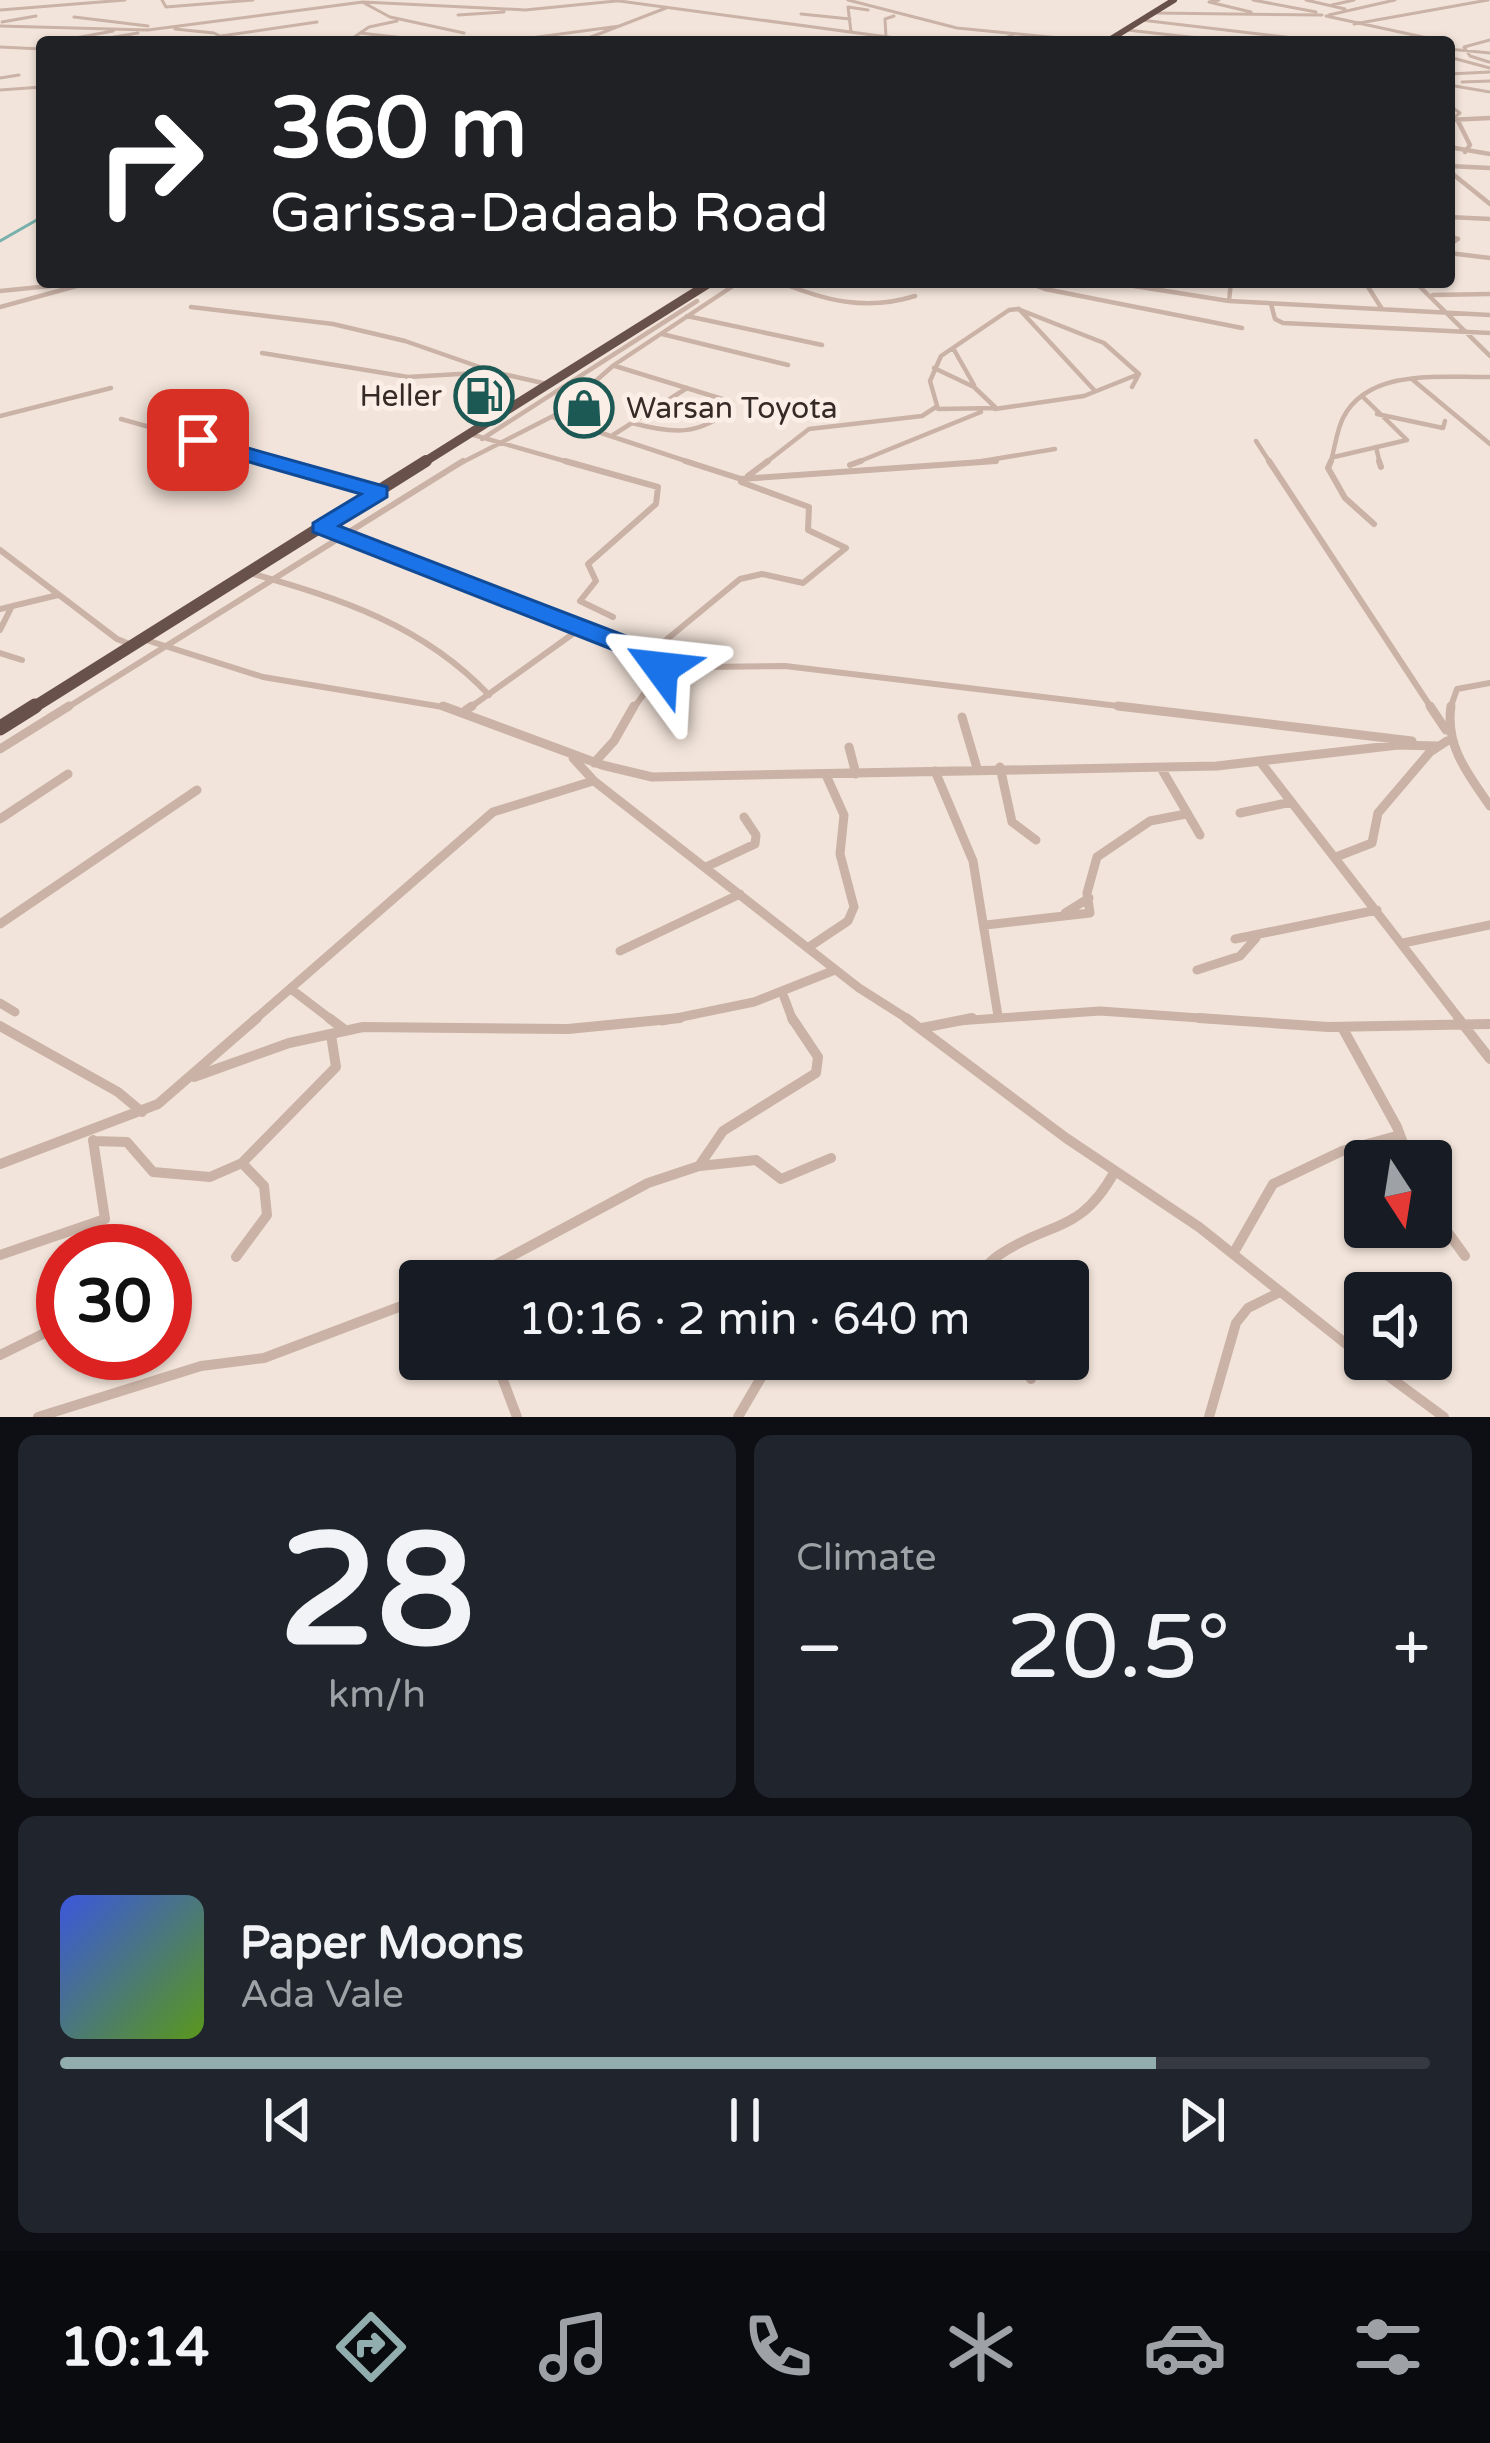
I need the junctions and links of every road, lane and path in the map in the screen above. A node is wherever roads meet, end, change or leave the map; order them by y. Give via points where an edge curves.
1 (50, 0) edge
2 (125, 0) edge
3 (164, 0) edge
4 (254, 0) edge
5 (333, 0) edge
6 (614, 0) edge
7 (848, 0) edge
8 (1174, 0) edge
9 (1219, 0) edge
10 (1253, 0) edge
11 (1306, 0) edge
12 (1354, 0) edge
13 (1395, 0) edge
14 (1488, 0) edge
15 (366, 1) edge
16 (1329, 5) junction
17 (33, 7) junction
18 (667, 7) junction
19 (0, 10) edge
20 (526, 10) junction
21 (1349, 10) junction
22 (1252, 12) dead end
23 (1154, 13) junction
24 (801, 14) dead end
25 (907, 14) junction
26 (458, 15) dead end
27 (1325, 15) junction
28 (36, 16) dead end
29 (894, 16) junction
30 (1270, 16) junction
31 (74, 17) dead end
32 (850, 19) junction
33 (404, 20) junction
34 (1141, 20) junction
35 (317, 22) dead end
36 (0, 24) edge
37 (1354, 24) junction
38 (620, 26) junction
39 (164, 28) junction
40 (126, 29) junction
41 (1125, 29) junction
42 (145, 30) junction
43 (851, 32) junction
44 (1247, 32) junction
45 (360, 33) junction
46 (464, 33) dead end
47 (1015, 33) junction
48 (1158, 33) junction
49 (87, 36) edge
50 (116, 36) edge
51 (221, 36) joint
52 (356, 36) edge
53 (387, 36) edge
54 (546, 36) edge
55 (594, 36) edge
56 (879, 36) edge
57 (886, 36) edge
58 (1009, 36) edge
59 (1044, 36) edge
60 (1113, 36) edge
61 (1154, 36) edge
62 (1183, 36) edge
63 (1267, 36) edge
64 (1408, 36) edge
65 (1490, 40) edge
66 (1455, 46) edge
67 (0, 47) edge
68 (36, 48) edge
69 (1465, 48) junction
70 (1488, 52) edge
71 (1455, 58) edge
72 (1490, 66) edge
73 (1455, 73) edge
74 (19, 75) dead end
75 (0, 78) edge
76 (1490, 80) edge
77 (1455, 83) edge
78 (1455, 85) edge
79 (36, 88) edge
80 (0, 90) edge
81 (1490, 92) edge
82 (1490, 118) edge
83 (1455, 120) edge
84 (1455, 123) edge
85 (1455, 149) edge
86 (1465, 152) junction
87 (1490, 154) edge
88 (1490, 169) edge
89 (1455, 175) edge
90 (1455, 178) edge
91 (1472, 191) junction
92 (1490, 191) edge
93 (1490, 204) edge
94 (1455, 217) edge
95 (1490, 219) edge
96 (1455, 250) edge
97 (1490, 258) edge
98 (36, 287) edge
99 (68, 288) edge
100 (703, 288) edge
101 (718, 288) edge
102 (730, 288) edge
103 (800, 288) edge
104 (1040, 288) edge
105 (1102, 288) edge
106 (1154, 288) edge
107 (1230, 288) edge
108 (1369, 288) edge
109 (1422, 288) edge
110 (0, 291) edge
111 (1490, 294) edge
112 (1431, 295) junction
113 (915, 296) dead end
114 (1091, 298) junction
115 (1228, 301) junction
116 (1271, 304) junction
117 (0, 307) edge
118 (191, 307) dead end
119 (1018, 309) junction
120 (1382, 309) junction
121 (1446, 313) junction
122 (686, 315) junction
123 (1490, 315) edge
124 (1242, 328) dead end
125 (644, 330) junction
126 (1459, 331) junction
127 (1490, 333) edge
128 (662, 334) junction
129 (821, 345) dead end
130 (953, 348) junction
131 (262, 353) dead end
132 (1490, 356) edge
133 (788, 364) dead end
134 (614, 365) junction
135 (934, 368) junction
136 (494, 371) junction
137 (1139, 374) junction
138 (1490, 377) edge
139 (1412, 379) junction
140 (548, 384) junction
141 (974, 387) junction
142 (1132, 387) dead end
143 (111, 388) dead end
144 (688, 388) junction
145 (1094, 392) junction
146 (1364, 397) junction
147 (936, 407) junction
148 (996, 408) junction
149 (1377, 414) junction
150 (0, 416) edge
151 (552, 417) junction
152 (121, 419) dead end
153 (1445, 421) dead end
154 (632, 423) junction
155 (476, 436) junction
156 (613, 436) junction
157 (1256, 441) dead end
158 (498, 443) junction
159 (1490, 444) edge
160 (1376, 447) junction
161 (1055, 449) dead end
162 (1334, 457) junction
163 (1381, 467) dead end
164 (841, 469) junction
165 (724, 476) junction
166 (741, 479) junction
167 (379, 492) junction
168 (1374, 524) dead end
169 (322, 527) junction
170 (346, 536) junction
171 (0, 550) edge
172 (249, 573) junction
173 (274, 580) junction
174 (60, 595) junction
175 (12, 606) junction
176 (0, 609) edge
177 (613, 617) dead end
178 (582, 627) junction
179 (0, 630) edge
180 (138, 643) junction
181 (167, 648) junction
182 (0, 653) edge
183 (647, 655) junction
184 (660, 658) junction
185 (22, 660) dead end
186 (1490, 683) edge
187 (489, 695) junction
188 (464, 711) junction
189 (962, 717) dead end
190 (0, 728) edge
191 (1444, 739) junction
192 (1425, 745) junction
193 (849, 747) dead end
194 (0, 749) edge
195 (572, 757) junction
196 (593, 764) junction
197 (1262, 764) junction
198 (1000, 767) junction
199 (977, 768) junction
200 (1160, 768) junction
201 (935, 770) junction
202 (68, 774) dead end
203 (856, 774) junction
204 (826, 775) junction
205 (594, 781) junction
206 (197, 790) dead end
207 (1293, 802) junction
208 (1490, 806) edge
209 (1240, 813) dead end
210 (1186, 814) junction
211 (744, 817) dead end
212 (0, 819) edge
213 (1199, 835) dead end
214 (1036, 840) dead end
215 (1336, 857) junction
216 (705, 868) junction
217 (741, 893) junction
218 (1377, 910) junction
219 (0, 924) edge
220 (986, 925) junction
221 (1490, 925) edge
222 (1257, 937) junction
223 (1235, 939) dead end
224 (1402, 944) junction
225 (808, 947) junction
226 (620, 951) dead end
227 (835, 970) junction
228 (1197, 970) dead end
229 (291, 989) junction
230 (784, 997) junction
231 (0, 1003) edge
232 (15, 1012) dead end
233 (998, 1016) junction
234 (1464, 1023) junction
235 (1490, 1024) edge
236 (0, 1026) edge
237 (1341, 1026) junction
238 (922, 1028) junction
239 (346, 1031) junction
240 (332, 1035) junction
241 (1490, 1059) edge
242 (190, 1079) junction
243 (142, 1112) junction
244 (1400, 1135) junction
245 (93, 1137) junction
246 (1402, 1140) edge
247 (831, 1158) dead end
248 (242, 1163) junction
249 (0, 1164) edge
250 (699, 1166) junction
251 (1114, 1172) junction
252 (1452, 1238) edge
253 (1233, 1254) junction
254 (0, 1256) edge
255 (1465, 1256) dead end
256 (236, 1257) dead end
257 (505, 1260) edge
258 (996, 1260) edge
259 (1280, 1292) junction
260 (399, 1307) edge
261 (36, 1337) edge
262 (1344, 1342) edge
263 (0, 1355) edge
264 (503, 1380) edge
265 (761, 1380) edge
266 (1394, 1380) edge
267 (38, 1417) edge
268 (517, 1417) edge
269 (738, 1417) edge
270 (1209, 1417) edge
271 (1444, 1417) edge

1 - 17 street
2 - 17 street
3 - 4 street via 186,7
5 - 15 street
6 - 18 street
6 - 20 street
7 - 25 street
8 - 23 highway
9 - 22 street via 1209,2
10 - 27 street
11 - 16 street
12 - 16 street
13 - 21 street
14 - 37 street
15 - 20 street
15 - 33 street
15 - 39 street
16 - 21 street
17 - 19 street
18 - 38 street
18 - 43 street
20 - 26 street
21 - 27 street
23 - 30 street
23 - 34 highway
24 - 32 street
25 - 29 street
25 - 47 street
27 - 30 street
27 - 37 street
28 - 36 street
29 - 32 street via 849,6
29 - 57 street via 884,19
30 - 44 street
31 - 39 street
32 - 43 street
33 - 45 street
33 - 46 street
34 - 41 highway
34 - 44 street
35 - 51 street
36 - 40 street
37 - 64 street
38 - 54 street
38 - 55 street
39 - 42 street
39 - 51 street
40 - 42 street
40 - 49 street
41 - 48 street
41 - 60 highway
42 - 50 street
43 - 56 street
44 - 63 street
45 - 52 street
45 - 53 street
47 - 58 street
47 - 59 street
48 - 61 street
48 - 62 street
65 - 69 street
66 - 69 street
67 - 68 street
69 - 70 street
69 - 72 street
71 - 72 street
72 - 73 street
74 - 75 street
76 - 77 street
78 - 81 street
79 - 80 street
82 - 83 street
84 - 86 street via 1470,145
85 - 86 street
86 - 87 street
88 - 89 street
90 - 91 street
91 - 92 street
91 - 93 street
94 - 95 street
96 - 97 street
98 - 110 street
99 - 117 street
100 - 125 highway
101 - 125 street
102 - 122 street
103 - 113 street via 862,306
104 - 114 street
105 - 114 street
106 - 115 street
107 - 115 street
108 - 120 street
109 - 112 street
111 - 112 street
112 - 121 street
114 - 124 street
115 - 116 street
116 - 120 street
116 - 126 street via 1283,323
118 - 136 street via 333,324
119 - 130 street
119 - 137 street via 1104,343
119 - 145 street
120 - 121 street
121 - 123 street
121 - 126 street
122 - 128 street
122 - 129 street
125 - 128 street
125 - 140 highway
125 - 155 street
126 - 127 street
126 - 132 street
128 - 133 street
128 - 134 street
130 - 135 street
130 - 141 street
131 - 136 street via 408,377
134 - 144 street
134 - 151 street
135 - 141 street
135 - 147 street
136 - 140 street
137 - 142 street
137 - 145 street
138 - 139 street
139 - 146 street
139 - 159 street
140 - 155 highway
141 - 148 street
143 - 150 street
144 - 154 street
144 - 154 street via 722,396 733,408 690,436
145 - 148 street
146 - 149 street
146 - 162 street via 1347,411
147 - 148 street
147 - 166 street via 922,416 809,429
148 - 164 street
149 - 153 street via 1443,428
149 - 160 street via 1407,440
151 - 156 street
151 - 158 street
152 - 167 street
154 - 156 street
155 - 158 street
155 - 167 highway
156 - 165 street
157 - 191 street
158 - 170 street
158 - 177 street via 658,488 656,504 588,564 596,581 580,601
160 - 162 street
160 - 163 street
161 - 164 street via 989,462
162 - 168 street via 1328,468 1345,499
164 - 166 street
165 - 166 street
165 - 183 street via 809,506 808,530 847,547 803,583 762,574 740,579
167 - 169 highway
169 - 170 street
169 - 172 highway
170 - 173 street
170 - 178 street
171 - 174 street
172 - 173 street
172 - 180 highway
173 - 181 street
173 - 187 street via 402,622
174 - 175 street
174 - 180 street via 114,637
175 - 176 street
175 - 179 street
178 - 183 street
178 - 187 street
180 - 181 street
180 - 190 highway
181 - 188 street via 304,685
181 - 194 street
182 - 185 street
183 - 184 street
184 - 192 street via 705,667 784,666
184 - 196 street via 620,738
186 - 191 street via 1457,689
187 - 188 street
188 - 195 street
189 - 199 street
191 - 192 street
191 - 208 street
191 - 215 street via 1378,813 1372,843
192 - 197 street
193 - 203 street
195 - 196 street
195 - 205 street
196 - 204 street via 652,777
197 - 200 street
197 - 207 street
198 - 199 street
198 - 200 street
198 - 214 street via 1012,822
199 - 201 street
200 - 210 street
201 - 203 street
201 - 220 street via 982,880
202 - 212 street
203 - 204 street
204 - 225 street via 844,815 840,854 854,907 848,922
205 - 216 street
205 - 229 street via 493,812
206 - 219 street
207 - 209 street
207 - 215 street
210 - 213 street
210 - 220 street via 1150,820 1103,851 1089,898 1058,917
211 - 216 street via 755,844
215 - 218 street
216 - 217 street
217 - 225 street
217 - 226 street
218 - 222 street
218 - 224 street
220 - 233 street
221 - 224 street
222 - 223 street
222 - 228 street via 1240,956
224 - 234 street
225 - 227 street
227 - 230 street
227 - 238 street
229 - 239 street
229 - 242 street
230 - 239 street via 554,1029 427,1024
230 - 250 street via 820,1065 796,1089 723,1132
231 - 232 street
233 - 237 street via 1100,1011
233 - 238 street
234 - 235 street
234 - 237 street
234 - 241 street
236 - 243 street
237 - 244 street
238 - 251 street
239 - 240 street
240 - 242 street
240 - 248 street via 336,1067
242 - 243 street
243 - 245 street
244 - 246 street
244 - 253 street via 1342,1150 1273,1184
245 - 248 street via 127,1142 153,1172 210,1177
245 - 249 street
245 - 254 street via 105,1219
247 - 250 street via 781,1179 757,1160
248 - 256 street via 263,1186 267,1215
250 - 257 street via 648,1183
251 - 253 street
251 - 258 street via 1071,1227
252 - 255 street
253 - 259 street
259 - 262 street
259 - 270 street via 1236,1323
260 - 267 street via 264,1358 201,1366
261 - 263 street
264 - 268 street
265 - 269 street
266 - 271 street

